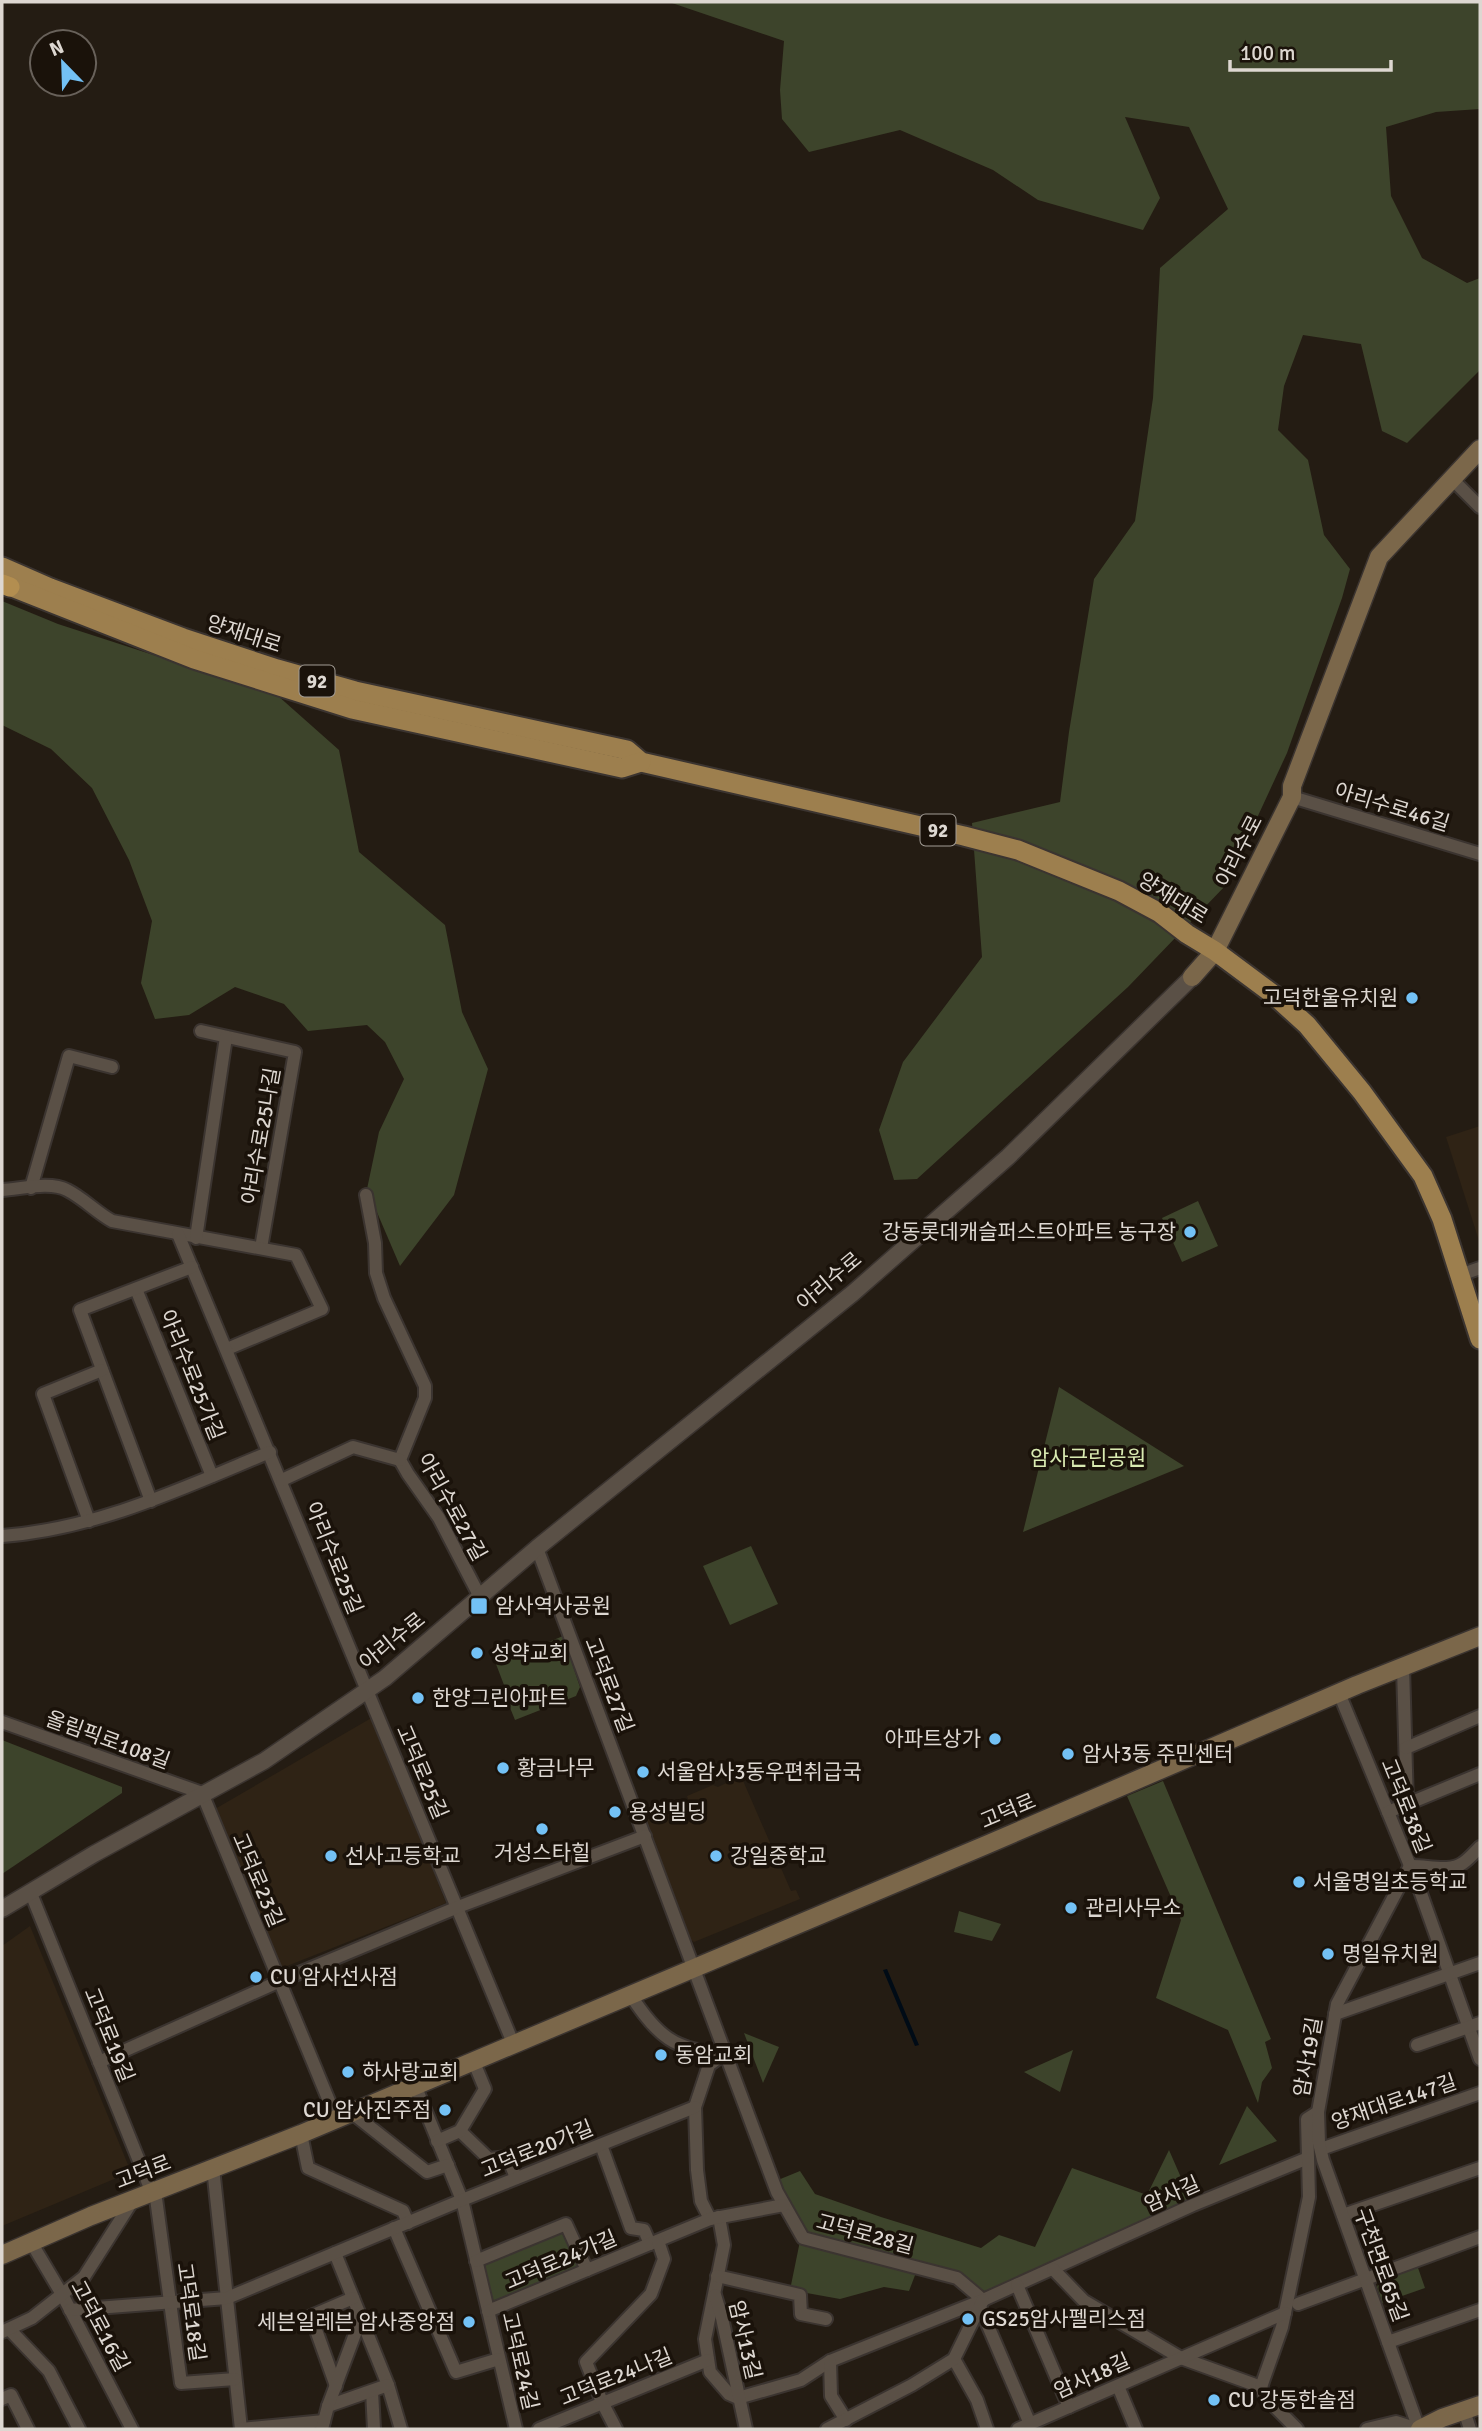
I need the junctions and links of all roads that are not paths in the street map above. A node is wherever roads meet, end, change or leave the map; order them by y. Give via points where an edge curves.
1 (1480, 449) edge
2 (1452, 479) junction
3 (1480, 507) edge
4 (2, 566) edge
5 (4, 585) edge
6 (641, 762) junction
7 (1292, 797) junction
8 (1480, 854) edge
9 (1215, 951) junction
10 (1192, 977) joint
11 (201, 1031) dead end
12 (226, 1037) junction
13 (112, 1067) dead end
14 (32, 1188) junction
15 (2, 1190) edge
16 (366, 1195) dead end
17 (178, 1234) junction
18 (196, 1238) junction
19 (261, 1248) junction
20 (192, 1267) junction
21 (1480, 1268) edge
22 (1460, 1275) junction
23 (136, 1289) junction
24 (1480, 1339) edge
25 (227, 1349) junction
26 (102, 1370) junction
27 (270, 1452) junction
28 (400, 1460) junction
29 (212, 1476) junction
30 (282, 1480) junction
31 (151, 1501) junction
32 (89, 1521) junction
33 (2, 1536) edge
34 (537, 1549) junction
35 (480, 1597) junction
36 (1480, 1636) edge
37 (1403, 1667) junction
38 (368, 1690) junction
39 (1339, 1693) junction
40 (1480, 1716) edge
41 (2, 1722) edge
42 (1406, 1748) junction
43 (1480, 1774) edge
44 (202, 1793) junction
45 (1407, 1804) junction
46 (1388, 1812) junction
47 (645, 1836) junction
48 (1480, 1847) edge
49 (1410, 1866) junction
50 (30, 1891) junction
51 (458, 1908) junction
52 (2, 1909) edge
53 (1480, 1963) edge
54 (693, 1968) junction
55 (1451, 1973) junction
56 (280, 1981) junction
57 (630, 1994) junction
58 (1335, 2014) junction
59 (1475, 2025) edge
60 (513, 2043) junction
61 (1417, 2045) dead end
62 (725, 2053) junction
63 (1480, 2059) edge
64 (473, 2060) junction
65 (99, 2062) junction
66 (415, 2085) junction
67 (1480, 2093) edge
68 (695, 2107) junction
69 (1318, 2112) junction
70 (344, 2115) junction
71 (460, 2131) junction
72 (301, 2134) junction
73 (438, 2141) junction
74 (601, 2145) junction
75 (1321, 2148) junction
76 (1308, 2158) junction
77 (447, 2165) junction
78 (213, 2168) junction
79 (1480, 2168) edge
80 (516, 2178) junction
81 (153, 2192) junction
82 (133, 2200) junction
83 (462, 2200) junction
84 (784, 2204) junction
85 (1343, 2215) junction
86 (715, 2218) junction
87 (408, 2223) junction
88 (394, 2228) junction
89 (1480, 2238) edge
90 (31, 2242) junction
91 (654, 2242) junction
92 (335, 2253) junction
93 (2, 2255) edge
94 (476, 2261) junction
95 (1053, 2269) junction
96 (587, 2270) junction
97 (717, 2276) junction
98 (1365, 2278) junction
99 (1017, 2285) junction
100 (713, 2291) junction
101 (63, 2296) junction
102 (227, 2298) junction
103 (353, 2298) junction
104 (171, 2302) junction
105 (981, 2303) junction
106 (1298, 2304) dead end
107 (70, 2310) junction
108 (1480, 2310) edge
109 (488, 2311) junction
110 (1285, 2313) junction
111 (361, 2318) junction
112 (826, 2319) dead end
113 (5, 2330) edge
114 (1388, 2342) junction
115 (1181, 2358) junction
116 (499, 2359) junction
117 (954, 2359) junction
118 (708, 2360) junction
119 (830, 2361) junction
120 (236, 2379) junction
121 (388, 2385) junction
122 (336, 2386) junction
123 (1118, 2386) junction
124 (1261, 2387) junction
125 (372, 2391) junction
126 (738, 2398) junction
127 (2, 2399) edge
128 (602, 2402) junction
129 (328, 2406) junction
130 (1069, 2407) junction
131 (1472, 2407) edge
132 (846, 2420) junction
133 (323, 2425) edge
134 (1024, 2427) edge
135 (28, 2429) edge
136 (79, 2429) edge
137 (132, 2429) edge
138 (241, 2429) edge
139 (374, 2429) edge
140 (401, 2429) edge
141 (516, 2429) edge
142 (539, 2429) edge
143 (616, 2429) edge
144 (746, 2429) edge
145 (827, 2429) edge
146 (987, 2429) edge
147 (1136, 2429) edge
148 (1297, 2429) edge
149 (1367, 2429) edge
150 (1419, 2429) edge
151 (1470, 2429) edge

1 - 2 main road, 아리수로
2 - 3 street
2 - 7 main road, 아리수로 via 1380,557 1320,708
4 - 6 main road, 양재대로 / 92 via 183,638 277,669 355,691 627,750
5 - 6 main road, 양재대로 / 92 via 194,659 352,709 622,768
6 - 9 main road, 양재대로 / 92 via 1018,850 1119,891
7 - 8 street, 아리수로46길
7 - 9 main road, 아리수로
9 - 10 main road, 아리수로
9 - 22 main road, 양재대로 / 92 via 1307,1025 1362,1092 1423,1176
10 - 34 street, 아리수로 via 1008,1157 884,1265
11 - 12 street
12 - 18 street
12 - 19 street, 아리수로25나길 via 295,1052
13 - 14 street via 69,1056
14 - 15 street
14 - 17 street via 66,1190 112,1221
16 - 28 street, 아리수로27길 via 376,1273 425,1386 425,1398
17 - 18 street
17 - 20 street, 아리수로25길
18 - 19 street
19 - 25 street via 296,1255 322,1309
20 - 23 street
20 - 25 street, 아리수로25길
21 - 22 street
22 - 24 main road, 양재대로 / 92
23 - 26 street via 80,1310
23 - 29 street, 아리수로25가길
25 - 27 street, 아리수로25길
26 - 31 street
26 - 32 street via 43,1394
27 - 29 street
27 - 30 street, 아리수로25길
28 - 30 street via 353,1447
28 - 35 street, 아리수로27길 via 439,1518
29 - 31 street
30 - 38 street, 아리수로25길
31 - 32 street
32 - 33 street
34 - 35 street, 아리수로
34 - 47 street, 고덕로27길
35 - 38 street, 아리수로
36 - 37 main road, 고덕로
37 - 39 main road, 고덕로
37 - 42 street
38 - 44 street, 아리수로 via 264,1761
38 - 51 street, 고덕로25길
39 - 46 street, 고덕로38길
39 - 54 main road, 고덕로
40 - 42 street
41 - 44 street, 올림픽로108길
42 - 45 street
43 - 45 street
44 - 50 street, 아리수로
44 - 56 street, 고덕로23길
45 - 46 street
46 - 49 street, 고덕로38길
47 - 51 street
47 - 54 street, 고덕로27길
48 - 49 street via 1461,1865
49 - 55 street, 고덕로38길
49 - 58 street, 암사19길
50 - 52 street, 아리수로
50 - 65 street, 고덕로19길
51 - 56 street
51 - 60 street, 고덕로25길
53 - 55 street
54 - 57 main road, 고덕로
54 - 62 street, 고덕로28길
55 - 58 street
55 - 59 street, 고덕로38길
56 - 65 street
56 - 70 street, 고덕로23길
57 - 60 main road, 고덕로
57 - 62 street via 646,2021 674,2044 704,2053
58 - 69 street, 암사19길
59 - 61 street
59 - 63 street, 고덕로38길
60 - 64 main road, 고덕로
62 - 68 street via 709,2065
62 - 84 street, 고덕로28길
64 - 66 main road, 고덕로
64 - 71 street via 485,2089
65 - 81 street, 고덕로19길
66 - 70 main road, 고덕로
66 - 73 street, 고덕로24길
67 - 75 street, 양재대로147길
68 - 74 street, 고덕로20가길
68 - 86 street via 701,2201
69 - 75 street, 구천면로65길
69 - 76 street, 암사19길 via 1307,2119
70 - 72 main road, 고덕로
70 - 77 street via 427,2172
71 - 73 street
71 - 80 street via 489,2159 508,2157
72 - 78 main road, 고덕로
72 - 87 street via 308,2168 403,2211
73 - 77 street, 고덕로24길
74 - 80 street, 고덕로20가길
74 - 91 street, 고덕로24가길 via 631,2228 644,2230
75 - 85 street, 구천면로65길
76 - 95 street, 암사길
76 - 110 street, 암사19길 via 1309,2197
77 - 83 street, 고덕로24길
78 - 81 main road, 고덕로
78 - 102 street
79 - 85 street
80 - 83 street, 고덕로20가길
81 - 82 main road, 고덕로
81 - 104 street, 고덕로18길
82 - 90 main road, 고덕로
82 - 101 street via 84,2277
83 - 87 street, 고덕로20가길
83 - 94 street, 고덕로24길
84 - 86 street, 고덕로24가길
84 - 105 street, 고덕로28길 via 803,2238 957,2278
85 - 98 street, 구천면로65길
86 - 91 street, 고덕로24가길
86 - 97 street, 암사13길 via 724,2245
87 - 88 street, 고덕로20가길
88 - 92 street, 고덕로20가길
88 - 116 street via 456,2372
89 - 98 street
90 - 93 main road, 고덕로
90 - 101 street, 고덕로16길
91 - 96 street, 고덕로24가길
91 - 128 street via 664,2259 651,2294 586,2362
92 - 102 street, 고덕로20가길
92 - 103 street
94 - 96 street via 566,2224
94 - 109 street, 고덕로24길
95 - 99 street, 암사길
95 - 115 street via 1084,2301
96 - 109 street, 고덕로24가길
97 - 100 street, 암사13길
97 - 112 street via 800,2295 801,2314
98 - 106 street
98 - 114 street, 구천면로65길
99 - 105 street, 암사길
99 - 130 street
100 - 118 street, 암사13길 via 705,2339
100 - 126 street, 암사13길
101 - 107 street, 고덕로16길
101 - 113 street
102 - 104 street, 고덕로20가길
102 - 120 street
103 - 111 street
103 - 122 street via 312,2316
104 - 107 street, 고덕로20가길
104 - 120 street, 고덕로18길 via 181,2384
105 - 117 street
105 - 119 street, 암사길
105 - 134 street
107 - 137 street, 고덕로16길
108 - 114 street
109 - 116 street, 고덕로24길
110 - 115 street
110 - 124 street, 암사19길
111 - 121 street
111 - 122 street
113 - 136 street via 49,2371
114 - 150 street, 구천면로65길
115 - 123 street, 암사18길
115 - 124 street
116 - 141 street, 고덕로24길
117 - 132 street
117 - 146 street
118 - 126 street, 암사13길 via 710,2372
118 - 128 street, 고덕로24나길
119 - 126 street, 암사길 via 801,2380
119 - 132 street via 831,2396
120 - 138 street
121 - 125 street
121 - 140 street
122 - 129 street
123 - 130 street, 암사18길
123 - 147 street
124 - 148 street
125 - 129 street
125 - 139 street
126 - 144 street, 암사13길
127 - 135 street via 11,2395
128 - 142 street, 고덕로24나길
128 - 143 street
129 - 133 street
130 - 134 street, 암사18길
131 - 150 main road
131 - 151 street
132 - 145 street
133 - 138 street
149 - 150 street via 1396,2422

